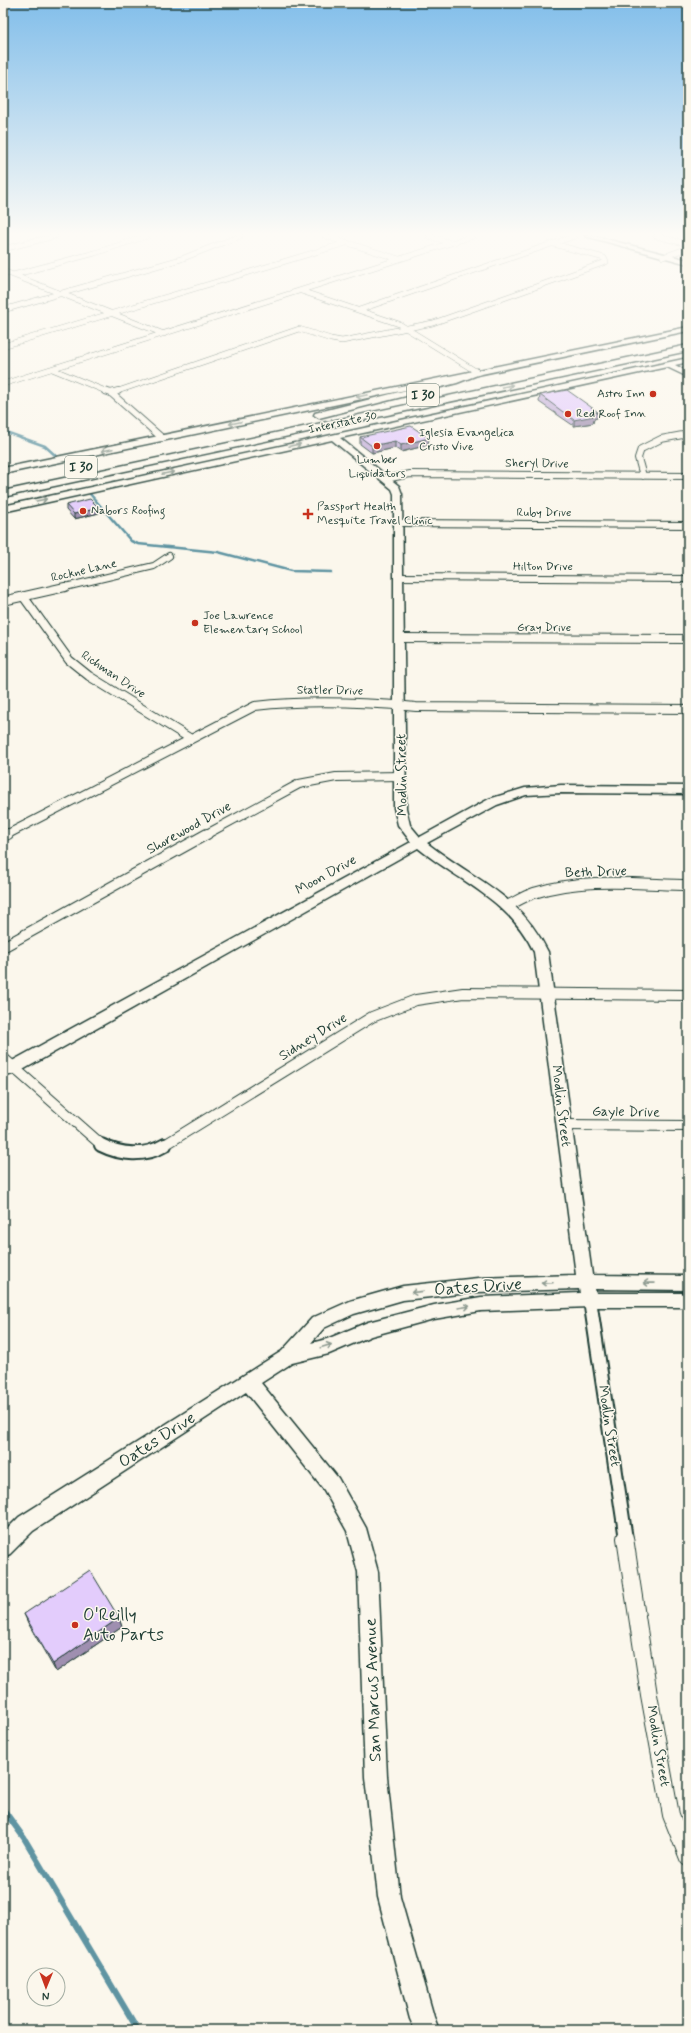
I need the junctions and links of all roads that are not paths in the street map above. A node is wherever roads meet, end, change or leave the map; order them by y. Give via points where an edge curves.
1 (55, 331) edge
2 (156, 331) edge
3 (174, 331) edge
4 (296, 331) edge
5 (307, 331) edge
6 (390, 331) edge
7 (411, 331) edge
8 (679, 331) edge
9 (164, 334) junction
10 (688, 340) edge
11 (3, 346) edge
12 (688, 348) edge
13 (688, 360) edge
14 (668, 364) junction
15 (52, 369) junction
16 (477, 372) junction
17 (688, 375) edge
18 (3, 384) edge
19 (562, 386) junction
20 (111, 393) junction
21 (276, 426) junction
22 (688, 434) edge
23 (334, 437) junction
24 (162, 438) junction
25 (264, 439) junction
26 (3, 471) edge
27 (643, 476) junction
28 (688, 476) edge
29 (386, 479) junction
30 (3, 484) edge
31 (3, 494) edge
32 (3, 509) edge
33 (399, 523) junction
34 (688, 525) edge
35 (169, 556) dead end
36 (399, 577) junction
37 (688, 579) edge
38 (23, 596) junction
39 (3, 601) edge
40 (400, 638) junction
41 (688, 639) edge
42 (401, 706) junction
43 (688, 709) edge
44 (191, 739) junction
45 (401, 776) junction
46 (688, 790) edge
47 (3, 836) edge
48 (419, 842) junction
49 (688, 885) edge
50 (509, 905) junction
51 (3, 947) edge
52 (547, 994) junction
53 (688, 995) edge
54 (3, 1058) edge
55 (8, 1070) edge
56 (563, 1125) junction
57 (688, 1126) edge
58 (586, 1282) junction
59 (688, 1283) edge
60 (590, 1300) junction
61 (688, 1300) edge
62 (288, 1356) junction
63 (248, 1382) junction
64 (26, 1524) junction
65 (3, 1532) edge
66 (3, 1547) edge
67 (688, 1858) edge
68 (427, 2030) edge

1 - 11 street
2 - 9 street
3 - 9 street
4 - 20 street
5 - 6 street via 332,341
7 - 16 street
8 - 16 main road, Interstate 30
9 - 15 street
10 - 21 highway, I 30
25 -> 12 highway, I 30
13 - 14 main road, Interstate 30
14 - 17 main road
14 - 19 main road, Interstate 30
15 - 18 street
15 - 20 street
16 - 21 highway via 454,381
16 -> 24 main road, Interstate 30
19 - 23 main road, Interstate 30
19 - 25 highway
20 - 24 street
21 - 30 highway, I 30
22 - 27 street via 661,439 641,449 638,458
23 - 29 main road, Modlin Street
32 -> 23 main road, Interstate 30
24 -> 26 main road, Interstate 30
25 - 31 highway, I 30
27 - 28 street, Sheryl Drive
27 - 29 street, Sheryl Drive via 410,474
29 - 33 main road, Modlin Street via 396,488 398,494
33 - 34 street, Ruby Drive
33 - 36 main road, Modlin Street
35 - 38 street, Rockne Lane via 154,566
36 - 37 street, Hilton Drive
36 - 40 main road, Modlin Street
38 - 39 street, Rockne Lane
38 - 44 street, Richman Drive via 69,660 89,676
40 - 41 street, Gray Drive
40 - 42 main road, Modlin Street
42 - 43 street, Statler Drive
42 - 44 street, Statler Drive via 289,702 264,704 244,711
42 - 45 main road, Modlin Street
44 - 47 street, Statler Drive
45 - 48 main road, Modlin Street via 401,818 404,826
45 - 51 street, Shorewood Drive via 346,776 300,784
46 - 48 main road, Moon Drive via 561,789 526,792 493,802
48 - 50 main road, Modlin Street
48 - 55 main road, Moon Drive
49 - 50 street, Beth Drive via 566,886 534,893
50 - 52 main road, Modlin Street via 524,920 536,939 541,952
52 - 53 street, Sidney Drive
52 - 55 street, Sidney Drive via 463,993 435,995 402,1003 372,1017 158,1149 137,1154 114,1152 99,1144
52 - 56 main road, Modlin Street
54 - 55 street, Sidney Drive
56 - 57 street, Gayle Drive
56 - 58 main road, Modlin Street
59 -> 58 main road, Oates Drive
58 - 60 main road, Modlin Street
58 -> 62 main road, Oates Drive via 478,1285 403,1293 350,1308 318,1323
60 - 61 main road, Oates Drive
62 -> 60 main road, Oates Drive via 328,1346 368,1329 434,1312 481,1304
60 - 67 street, Modlin Street via 650,1703 671,1816
62 - 63 main road, Oates Drive
63 - 64 main road, Oates Drive
63 - 68 main road, San Marcus Avenue via 331,1484 356,1528 368,1572 376,1777 389,1897
64 - 65 main road, Oates Drive
64 - 66 main road, Oates Drive

